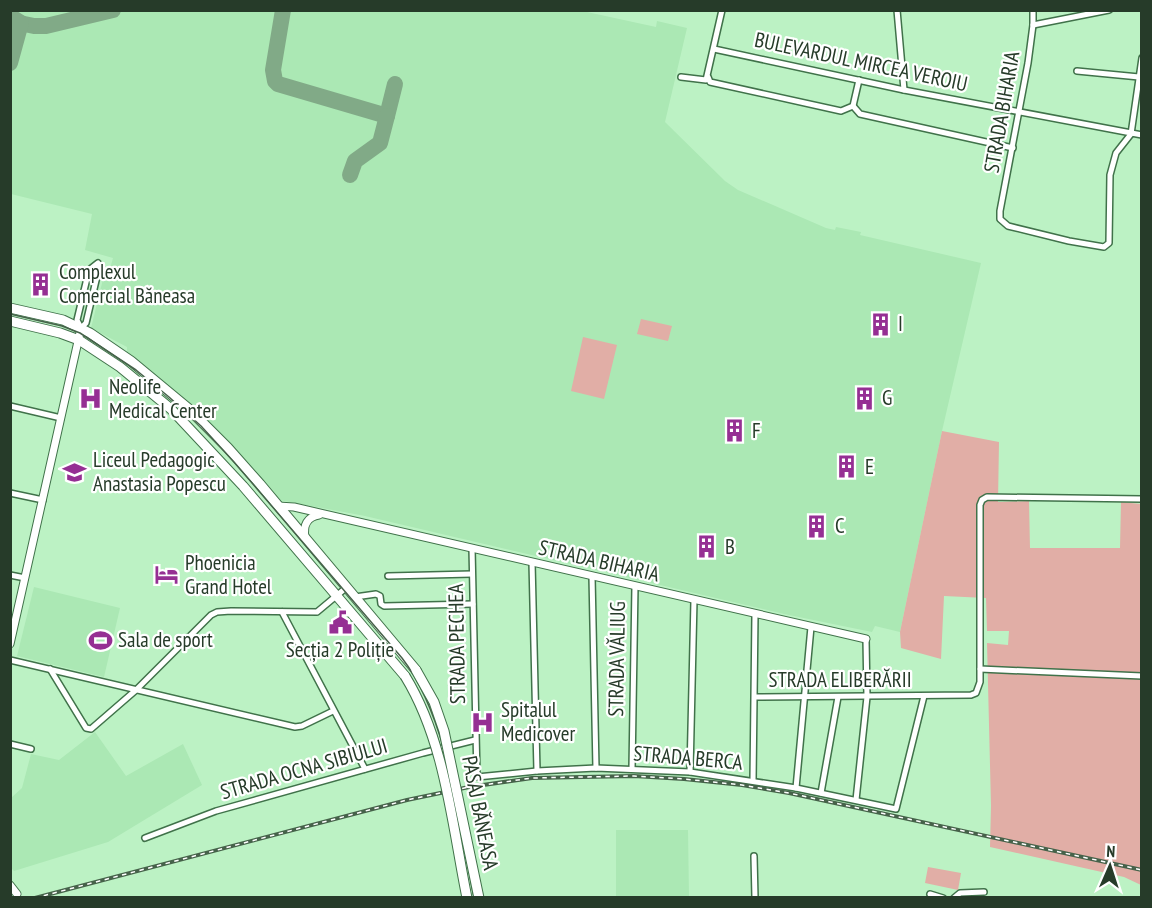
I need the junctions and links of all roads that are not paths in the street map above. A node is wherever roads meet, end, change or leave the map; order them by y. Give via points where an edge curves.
1 (722, 10) edge
2 (897, 10) edge
3 (1033, 10) edge
4 (1109, 10) edge
5 (1033, 25) junction
6 (714, 49) junction
7 (1142, 58) edge
8 (1077, 71) dead end
9 (681, 77) dead end
10 (708, 77) junction
11 (1139, 77) junction
12 (859, 80) junction
13 (904, 90) junction
14 (854, 106) junction
15 (1020, 111) junction
16 (1131, 134) junction
17 (1142, 135) edge
18 (1013, 148) junction
19 (10, 308) edge
20 (10, 321) edge
21 (81, 328) junction
22 (79, 340) junction
23 (10, 406) edge
24 (62, 417) junction
25 (10, 493) edge
26 (43, 500) junction
27 (1142, 500) edge
28 (278, 506) junction
29 (325, 514) junction
30 (306, 539) junction
31 (472, 548) junction
32 (532, 562) junction
33 (472, 574) junction
34 (10, 575) edge
35 (388, 576) dead end
36 (592, 576) junction
37 (25, 578) junction
38 (635, 586) junction
39 (347, 587) junction
40 (336, 596) junction
41 (355, 597) junction
42 (694, 600) junction
43 (473, 604) junction
44 (282, 612) junction
45 (755, 614) junction
46 (811, 627) junction
47 (866, 639) joint
48 (10, 644) edge
49 (10, 660) edge
50 (50, 669) junction
51 (980, 669) junction
52 (1142, 676) edge
53 (136, 690) junction
54 (924, 696) junction
55 (755, 697) junction
56 (806, 697) junction
57 (838, 697) junction
58 (867, 697) junction
59 (333, 711) junction
60 (475, 740) junction
61 (10, 744) edge
62 (31, 749) dead end
63 (596, 768) junction
64 (365, 769) junction
65 (632, 769) junction
66 (537, 771) junction
67 (690, 772) junction
68 (476, 775) joint
69 (753, 781) junction
70 (796, 788) junction
71 (821, 793) junction
72 (856, 800) junction
73 (145, 838) dead end
74 (754, 856) dead end
75 (10, 885) edge
76 (984, 892) edge
77 (17, 894) dead end
78 (930, 894) dead end
79 (467, 897) edge
80 (479, 897) edge
81 (755, 897) edge
82 (943, 897) edge
83 (954, 897) edge

1 - 6 street
2 - 13 street
3 - 5 street, STRADA BIHARIA
4 - 5 street
5 - 15 street, STRADA BIHARIA
6 - 10 street
6 - 12 street, BULEVARDUL MIRCEA VEROIU
7 - 11 street
8 - 11 street
9 - 10 street via 704,81
10 - 14 street via 710,82 841,111
11 - 16 street
12 - 13 street, BULEVARDUL MIRCEA VEROIU
12 - 14 street
13 - 15 street, BULEVARDUL MIRCEA VEROIU
14 - 18 street via 860,114
15 - 16 street, BULEVARDUL MIRCEA VEROIU
15 - 18 street, STRADA BIHARIA
16 - 17 street, BULEVARDUL MIRCEA VEROIU
16 - 18 street, STRADA BIHARIA via 1112,162 1109,243 1104,247 1008,226 1000,219
19 - 21 main road, PASAJ BĂNEASA
20 - 22 main road, PASAJ BĂNEASA
21 - 21 street via 86,324 98,263 89,270 77,320
21 - 22 street
21 - 28 main road, PASAJ BĂNEASA via 131,361 189,409
22 - 24 street
22 - 40 main road, PASAJ BĂNEASA via 120,367 180,416
23 - 24 street
24 - 26 street
25 - 26 street
26 - 37 street
27 - 51 street via 982,500
28 - 29 street, STRADA BIHARIA
28 - 30 main road, PASAJ BĂNEASA
29 - 30 street via 308,520 304,529
29 - 31 street, STRADA BIHARIA
30 - 39 main road, PASAJ BĂNEASA
31 - 32 street, STRADA BIHARIA
31 - 33 street, STRADA PECHEA
32 - 36 street, STRADA BIHARIA
32 - 66 street
33 - 35 street
33 - 43 street, STRADA PECHEA
34 - 37 street
36 - 38 street, STRADA BIHARIA
36 - 63 street
37 - 48 street
38 - 42 street, STRADA BIHARIA
38 - 65 street, STRADA VĂLIUG
39 - 40 street
39 - 41 main road, PASAJ BĂNEASA
40 - 44 street via 317,612
40 - 79 main road, PASAJ BĂNEASA, bridge via 405,676 421,705 444,781
41 - 43 street via 376,594 384,606
41 - 80 main road, PASAJ BĂNEASA, bridge via 416,670 430,693 444,731
42 - 45 street, STRADA BIHARIA
42 - 67 street
43 - 60 street, STRADA PECHEA
44 - 53 street via 231,611 211,615
44 - 59 street
45 - 46 street, STRADA BIHARIA
45 - 55 street
46 - 47 street, STRADA BIHARIA
46 - 56 street
47 - 58 street
49 - 50 street
50 - 53 street
50 - 53 street via 88,730
51 - 52 street
51 - 54 street, STRADA ELIBERĂRII via 976,693
53 - 59 street via 296,727
54 - 58 street, STRADA ELIBERĂRII
54 - 72 street, STRADA BERCA via 896,809
55 - 56 street, STRADA ELIBERĂRII
55 - 69 street
56 - 57 street, STRADA ELIBERĂRII
56 - 70 street
57 - 58 street, STRADA ELIBERĂRII
57 - 71 street
58 - 72 street
59 - 64 street
60 - 64 street, STRADA OCNA SIBIULUI
60 - 68 street, STRADA PECHEA
61 - 62 street
63 - 65 street, STRADA BERCA
63 - 66 street, STRADA BERCA
64 - 73 street, STRADA OCNA SIBIULUI via 216,811
65 - 67 street, STRADA BERCA
66 - 68 street, STRADA BERCA
67 - 69 street, STRADA BERCA
69 - 70 street, STRADA BERCA
70 - 71 street, STRADA BERCA
71 - 72 street, STRADA BERCA
74 - 81 street
75 - 77 street
76 - 83 street
78 - 82 street

